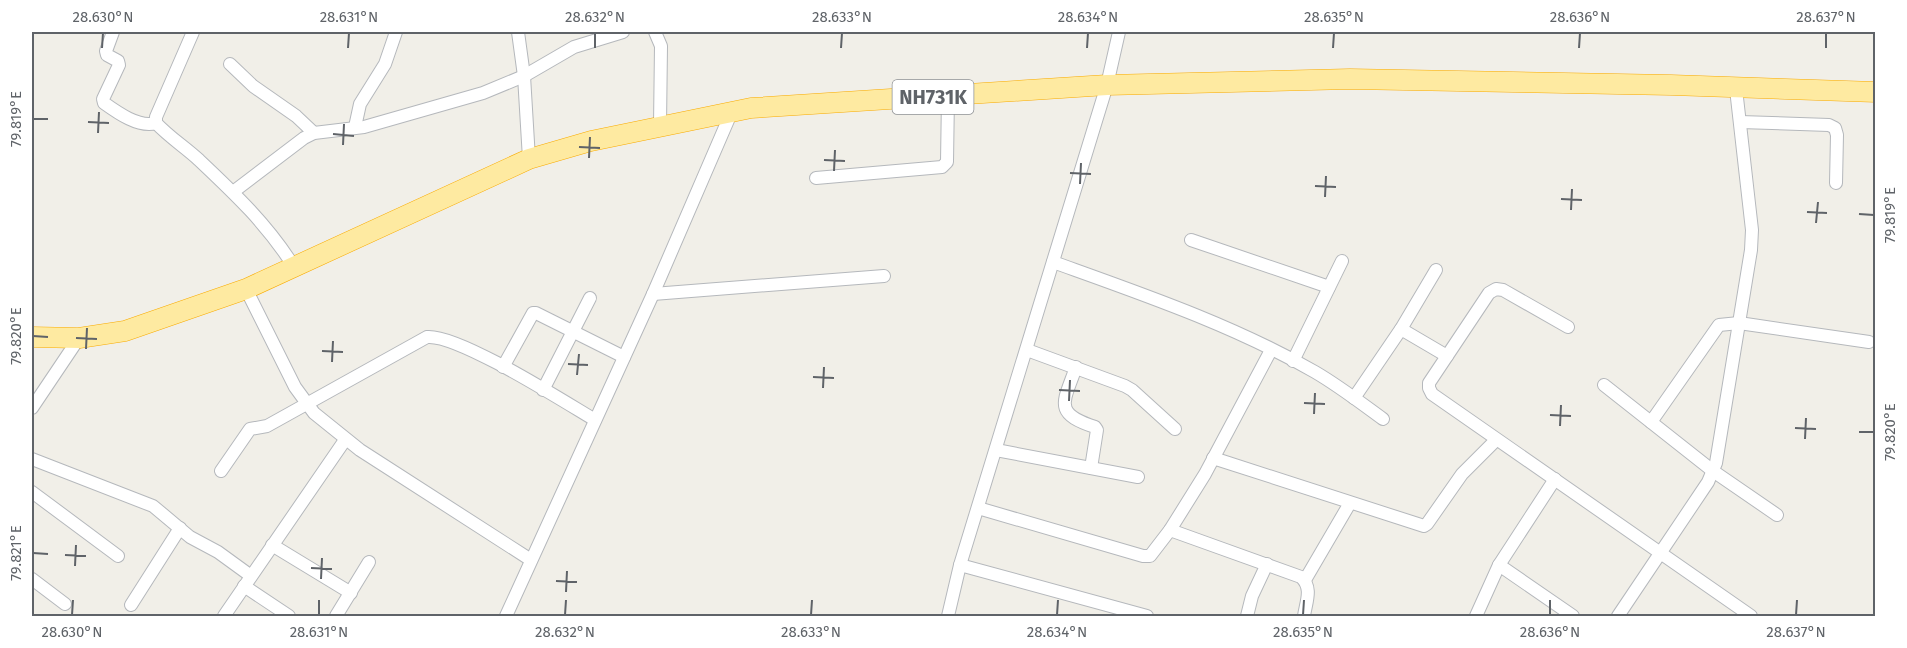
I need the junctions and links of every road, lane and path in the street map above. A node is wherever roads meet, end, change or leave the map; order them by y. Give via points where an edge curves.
1 (113, 32) edge
2 (193, 32) edge
3 (396, 32) edge
4 (518, 32) edge
5 (623, 32) edge
6 (655, 32) edge
7 (1119, 32) edge
8 (230, 64) dead end
9 (524, 76) junction
10 (1107, 85) junction
11 (1736, 89) junction
12 (1875, 92) edge
13 (948, 96) junction
14 (732, 111) junction
15 (1740, 122) junction
16 (156, 123) junction
17 (660, 125) junction
18 (355, 127) junction
19 (314, 133) junction
20 (529, 159) junction
21 (816, 177) dead end
22 (1836, 183) dead end
23 (233, 192) junction
24 (1191, 240) dead end
25 (1342, 261) dead end
26 (1053, 262) junction
27 (294, 267) junction
28 (1436, 270) dead end
29 (884, 276) dead end
30 (1329, 287) junction
31 (246, 290) junction
32 (653, 294) junction
33 (590, 298) dead end
34 (1739, 323) junction
35 (1568, 327) dead end
36 (1401, 329) junction
37 (573, 332) junction
38 (32, 337) edge
39 (79, 338) junction
40 (1869, 342) dead end
41 (1027, 350) junction
42 (1271, 350) junction
43 (1447, 356) junction
44 (624, 357) junction
45 (1293, 361) junction
46 (503, 367) junction
47 (1076, 367) junction
48 (1604, 385) dead end
49 (543, 390) junction
50 (1353, 398) junction
51 (305, 403) junction
52 (32, 408) edge
53 (1383, 419) dead end
54 (595, 420) junction
55 (1651, 422) junction
56 (1175, 429) dead end
57 (345, 440) junction
58 (1496, 440) junction
59 (996, 450) junction
60 (1214, 458) junction
61 (32, 459) edge
62 (1091, 468) junction
63 (220, 471) dead end
64 (1713, 471) junction
65 (1138, 477) dead end
66 (1555, 479) junction
67 (32, 492) edge
68 (1350, 503) junction
69 (978, 508) junction
70 (1777, 515) dead end
71 (180, 528) junction
72 (1170, 530) junction
73 (272, 545) junction
74 (1662, 553) junction
75 (118, 556) dead end
76 (531, 560) junction
77 (369, 562) dead end
78 (1268, 564) junction
79 (960, 565) junction
80 (1499, 565) junction
81 (32, 579) edge
82 (1305, 580) junction
83 (248, 581) junction
84 (351, 593) junction
85 (65, 604) dead end
86 (131, 605) dead end
87 (224, 616) edge
88 (289, 616) edge
89 (336, 616) edge
90 (506, 616) edge
91 (948, 616) edge
92 (1147, 616) edge
93 (1247, 616) edge
94 (1304, 616) edge
95 (1476, 616) edge
96 (1573, 616) edge
97 (1618, 616) edge
98 (1751, 616) edge

1 - 16 street via 107,56 120,64 104,104 141,124
2 - 16 street
3 - 18 street via 385,64 360,104
4 - 9 street
5 - 9 street via 574,47
6 - 17 street via 661,46
7 - 10 street
8 - 19 street
9 - 18 street via 460,100
9 - 20 street
10 - 11 highway, NH731K via 1350,79
10 - 13 highway, NH731K
10 - 26 street
11 - 12 highway, NH731K
11 - 15 street
13 - 14 highway, NH731K
13 - 21 street via 947,162 942,167
14 - 17 highway, NH731K
14 - 32 street
15 - 22 street via 1835,128
15 - 34 street via 1752,230
16 - 23 street
17 - 20 highway, NH731K
18 - 19 street
19 - 23 street
20 - 27 highway, NH731K
23 - 27 street via 278,242
24 - 30 street
25 - 30 street
26 - 41 street
26 - 42 street via 1154,298
27 - 31 highway, NH731K
28 - 36 street
29 - 32 street
30 - 45 street
31 - 39 highway, NH731K via 126,331
31 - 51 street
32 - 44 street
33 - 37 street
34 - 40 street
34 - 55 street via 1716,328
34 - 64 street
35 - 43 street via 1496,289 1489,293
36 - 43 street
36 - 50 street
37 - 44 street
37 - 46 street via 533,313
37 - 49 street
38 - 39 highway, NH731K
39 - 52 street
41 - 47 street
41 - 59 street
42 - 45 street
42 - 60 street
43 - 58 street via 1429,383 1432,394
44 - 54 street
45 - 50 street
46 - 49 street
46 - 51 street via 445,339 427,337
47 - 56 street via 1132,390
47 - 62 street via 1064,403 1066,412 1097,430
48 - 55 street
49 - 54 street
50 - 53 street
51 - 57 street
51 - 63 street via 267,426 248,431
54 - 76 street
55 - 64 street
57 - 73 street
57 - 76 street
58 - 66 street
58 - 68 street via 1462,474 1424,526
59 - 62 street
59 - 69 street
60 - 68 street
60 - 72 street
61 - 71 street via 153,506
62 - 65 street
64 - 70 street
64 - 74 street
66 - 74 street
66 - 80 street
67 - 75 street
68 - 82 street
69 - 72 street via 1143,556 1150,556
69 - 79 street
71 - 83 street via 218,552
71 - 86 street
72 - 78 street
73 - 83 street
73 - 84 street
74 - 97 street
74 - 98 street
76 - 90 street
77 - 84 street
78 - 82 street
78 - 93 street
79 - 91 street
79 - 92 street
80 - 95 street
80 - 96 street
81 - 85 street
82 - 94 street via 1308,592
83 - 87 street
83 - 88 street
84 - 89 street

